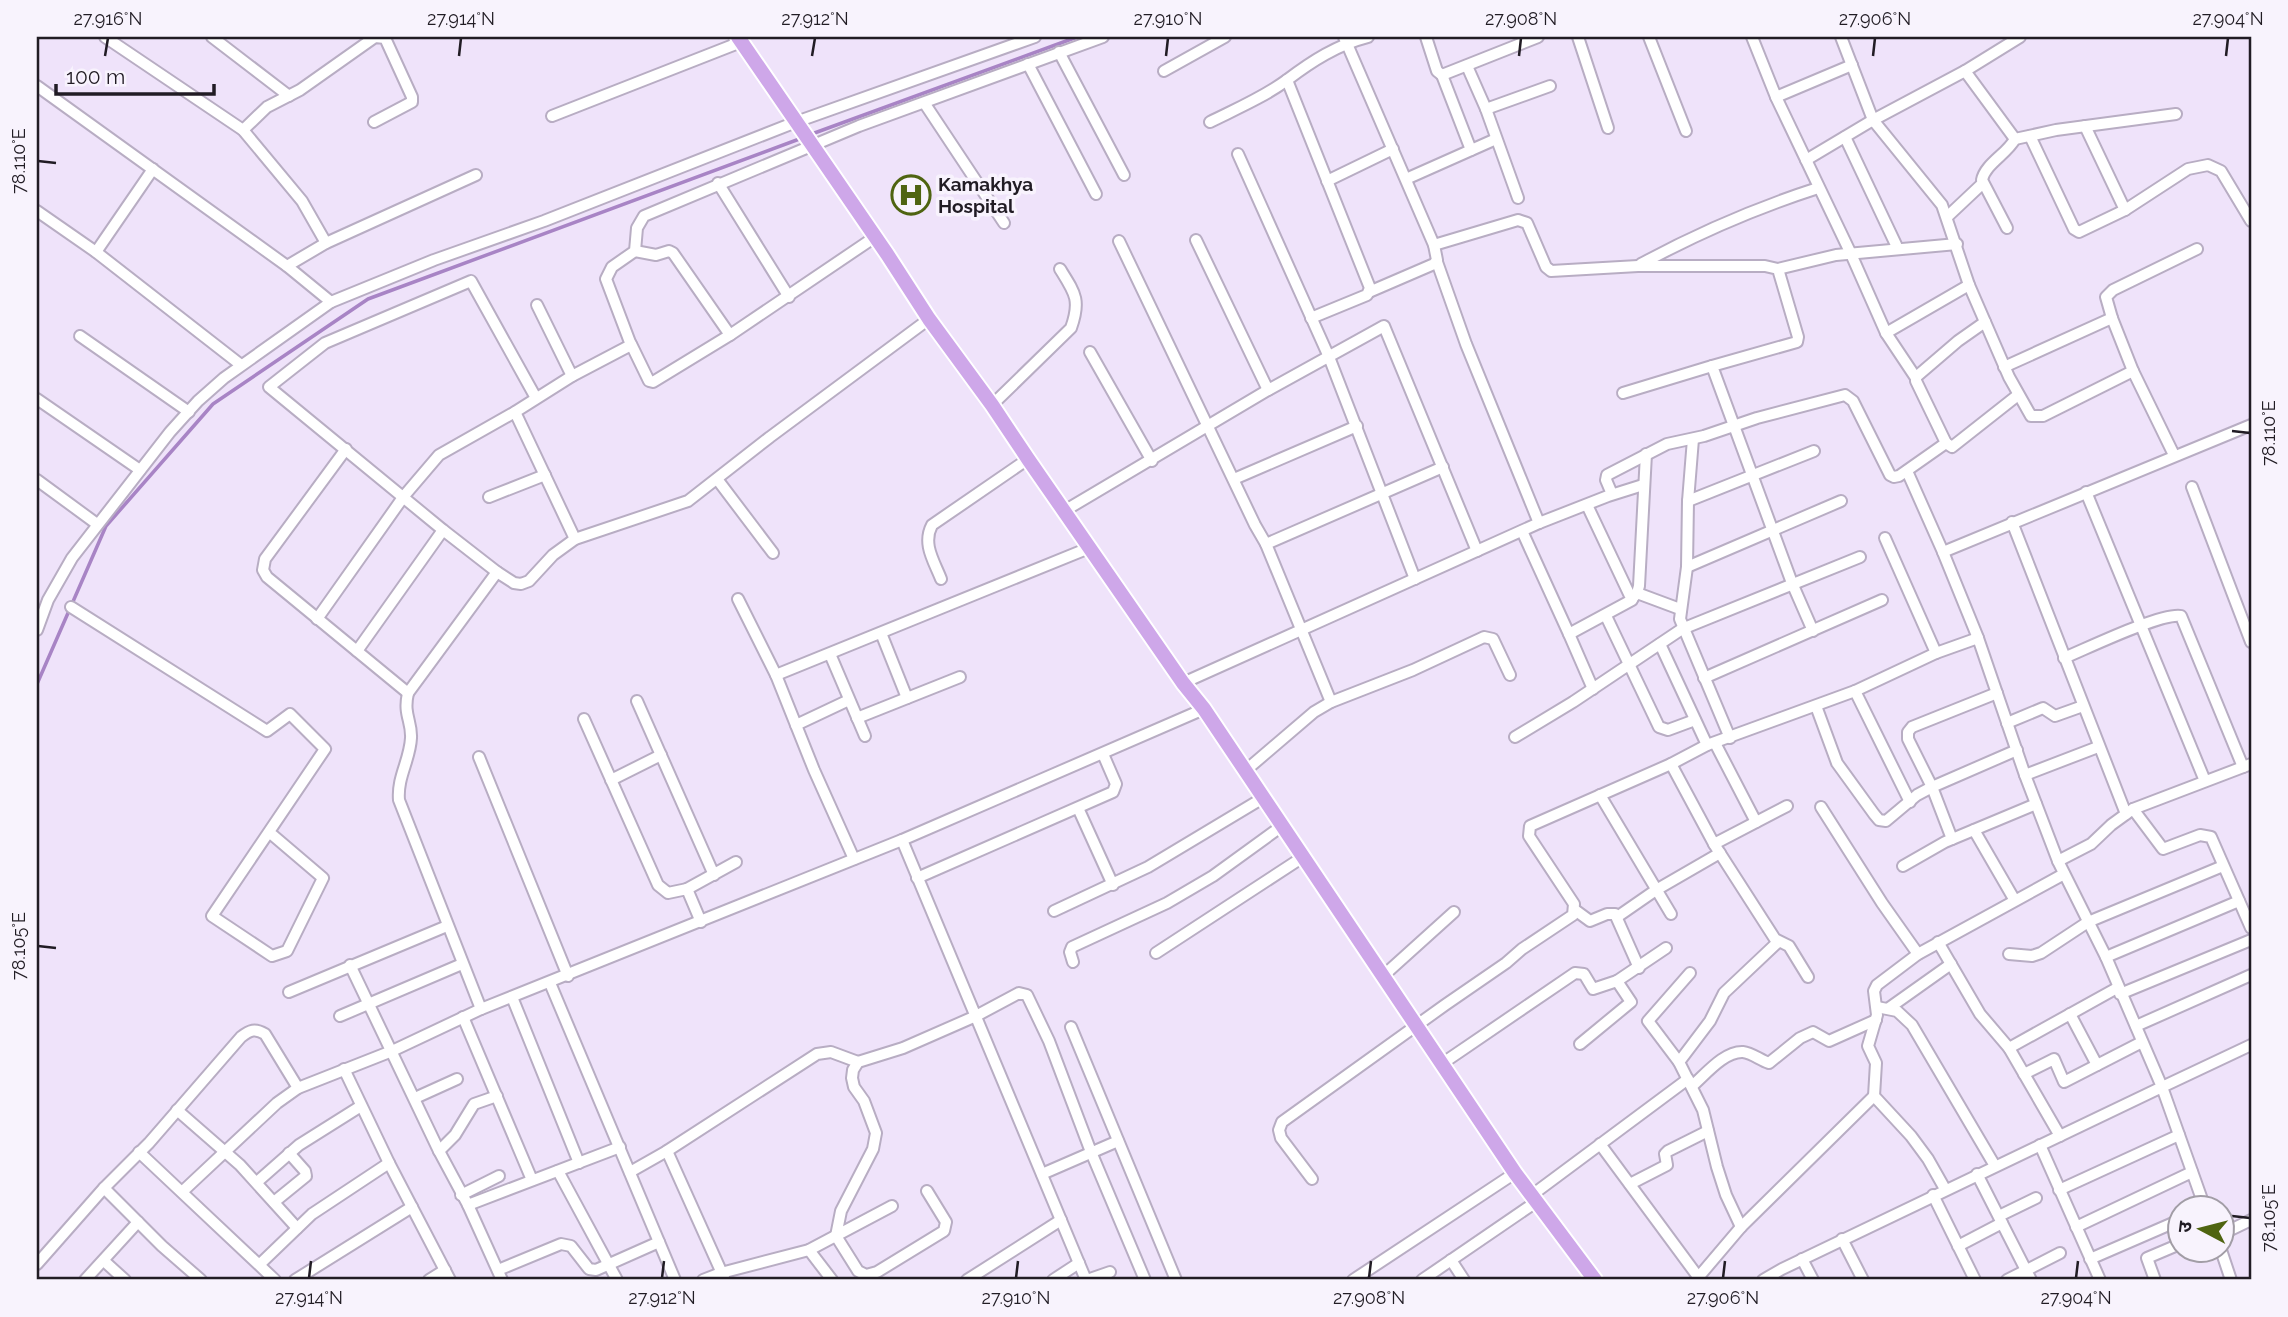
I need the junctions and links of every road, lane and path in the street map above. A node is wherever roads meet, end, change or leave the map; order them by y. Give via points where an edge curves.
1 (105, 37) edge
2 (212, 37) edge
3 (382, 37) edge
4 (1035, 37) edge
5 (1103, 37) edge
6 (1225, 37) edge
7 (1368, 37) edge
8 (1426, 37) edge
9 (1538, 37) edge
10 (1578, 37) edge
11 (1649, 37) edge
12 (1752, 37) edge
13 (1841, 37) edge
14 (2020, 37) edge
15 (740, 39) edge
16 (1523, 39) edge
17 (1345, 40) edge
18 (1059, 52) junction
19 (1028, 64) junction
20 (1853, 65) junction
21 (1467, 66) junction
22 (1164, 71) dead end
23 (1965, 71) junction
24 (1442, 75) junction
25 (1287, 80) junction
26 (37, 86) edge
27 (1550, 86) dead end
28 (289, 96) junction
29 (1776, 97) junction
30 (925, 104) junction
31 (1486, 109) junction
32 (2176, 114) dead end
33 (552, 116) dead end
34 (1873, 120) junction
35 (374, 122) dead end
36 (1210, 122) dead end
37 (2085, 126) junction
38 (1608, 128) dead end
39 (243, 130) junction
40 (1686, 131) dead end
41 (806, 136) junction
42 (2030, 136) junction
43 (1845, 137) junction
44 (1496, 139) junction
45 (2015, 139) junction
46 (1393, 149) junction
47 (1471, 150) junction
48 (1238, 154) dead end
49 (1806, 160) junction
50 (153, 169) junction
51 (477, 175) dead end
52 (1124, 175) dead end
53 (1406, 179) junction
54 (1327, 181) junction
55 (718, 183) junction
56 (1982, 184) junction
57 (1818, 188) junction
58 (1096, 194) dead end
59 (1518, 198) dead end
60 (2125, 210) junction
61 (37, 211) edge
62 (1948, 216) junction
63 (2251, 222) edge
64 (1004, 223) dead end
65 (2007, 228) dead end
66 (875, 237) junction
67 (1196, 240) dead end
68 (1119, 241) dead end
69 (326, 243) junction
70 (1957, 244) junction
71 (1434, 245) junction
72 (1898, 249) junction
73 (2197, 249) dead end
74 (635, 251) junction
75 (96, 252) junction
76 (1851, 254) junction
77 (1437, 262) junction
78 (287, 266) junction
79 (1638, 266) junction
80 (1060, 269) dead end
81 (1778, 269) junction
82 (1969, 285) junction
83 (1369, 292) junction
84 (789, 297) junction
85 (331, 302) junction
86 (537, 305) dead end
87 (1311, 318) junction
88 (2112, 318) junction
89 (929, 319) junction
90 (1985, 322) junction
91 (1886, 333) junction
92 (730, 335) junction
93 (80, 336) dead end
94 (631, 344) junction
95 (1090, 352) dead end
96 (1329, 357) junction
97 (241, 365) junction
98 (1712, 366) junction
99 (2004, 367) junction
100 (2133, 370) junction
101 (572, 376) junction
102 (1916, 378) junction
103 (1268, 390) junction
104 (1623, 393) dead end
105 (2018, 395) junction
106 (536, 398) junction
107 (37, 399) edge
108 (992, 405) junction
109 (188, 412) junction
110 (515, 412) junction
111 (2251, 425) edge
112 (1209, 426) junction
113 (1357, 426) junction
114 (1734, 426) junction
115 (1692, 439) junction
116 (1946, 443) junction
117 (346, 449) junction
118 (1814, 451) dead end
119 (1646, 454) junction
120 (2174, 456) junction
121 (1028, 460) junction
122 (1152, 461) junction
123 (1443, 467) junction
124 (140, 470) junction
125 (1906, 471) junction
126 (1753, 474) junction
127 (545, 475) junction
128 (717, 479) junction
129 (1234, 479) junction
130 (37, 480) edge
131 (1643, 485) junction
132 (2192, 487) dead end
133 (2086, 492) junction
134 (1381, 494) junction
135 (1612, 495) junction
136 (404, 496) junction
137 (489, 497) dead end
138 (1688, 500) junction
139 (1841, 501) dead end
140 (1587, 505) junction
141 (1064, 511) junction
142 (2012, 522) junction
143 (1539, 523) junction
144 (97, 524) junction
145 (1773, 529) junction
146 (443, 530) junction
147 (1522, 531) junction
148 (1885, 538) dead end
149 (575, 539) junction
150 (1266, 544) junction
151 (1089, 548) junction
152 (1476, 551) junction
153 (1943, 552) junction
154 (773, 553) dead end
155 (1860, 557) dead end
156 (1687, 566) junction
157 (496, 572) junction
158 (941, 579) dead end
159 (1415, 579) junction
160 (1792, 583) junction
161 (37, 592) edge
162 (1635, 596) junction
163 (738, 599) dead end
164 (48, 600) junction
165 (1882, 600) dead end
166 (71, 607) dead end
167 (1680, 609) junction
168 (1606, 616) junction
169 (317, 619) junction
170 (2142, 626) junction
171 (1682, 629) junction
172 (37, 630) edge
173 (1302, 631) junction
174 (1813, 631) junction
175 (881, 633) junction
176 (1569, 634) junction
177 (1978, 638) junction
178 (2251, 642) edge
179 (1660, 644) junction
180 (357, 651) junction
181 (1936, 653) junction
182 (830, 654) junction
183 (2064, 658) junction
184 (1629, 666) junction
185 (776, 675) junction
186 (1510, 675) dead end
187 (960, 677) dead end
188 (1704, 678) junction
189 (1183, 683) junction
190 (1592, 689) junction
191 (1854, 691) junction
192 (408, 693) junction
193 (1997, 693) junction
194 (907, 698) junction
195 (849, 700) junction
196 (637, 701) dead end
197 (1331, 702) junction
198 (1816, 706) junction
199 (2083, 706) junction
200 (1204, 709) junction
201 (857, 718) junction
202 (584, 719) dead end
203 (1695, 720) junction
204 (2007, 723) junction
205 (796, 725) junction
206 (865, 736) dead end
207 (1515, 737) dead end
208 (1730, 738) junction
209 (1711, 744) junction
210 (2098, 747) junction
211 (2017, 750) junction
212 (1103, 754) junction
213 (661, 755) junction
214 (480, 757) dead end
215 (1671, 764) junction
216 (2247, 766) edge
217 (1245, 771) junction
218 (2025, 775) junction
219 (611, 780) junction
220 (2205, 781) junction
221 (1932, 787) junction
222 (1600, 795) junction
223 (1263, 798) junction
224 (1910, 802) junction
225 (2036, 804) junction
226 (1787, 806) dead end
227 (1821, 807) dead end
228 (1078, 808) junction
229 (2129, 811) junction
230 (1756, 822) junction
231 (1282, 826) junction
232 (1975, 830) junction
233 (269, 832) junction
234 (1952, 839) junction
235 (902, 841) junction
236 (1717, 848) junction
237 (1303, 857) junction
238 (854, 859) junction
239 (2058, 861) junction
240 (736, 862) dead end
241 (1903, 866) dead end
242 (2223, 866) junction
243 (714, 874) junction
244 (2064, 874) junction
245 (917, 878) junction
246 (1113, 885) junction
247 (687, 889) junction
248 (1656, 890) junction
249 (2014, 899) junction
250 (2239, 901) junction
251 (1575, 910) junction
252 (1054, 911) dead end
253 (1454, 912) dead end
254 (1671, 914) dead end
255 (1617, 917) junction
256 (701, 922) junction
257 (2088, 922) junction
258 (447, 926) junction
259 (2251, 928) edge
260 (2251, 940) edge
261 (1778, 942) junction
262 (1938, 942) junction
263 (1666, 948) dead end
264 (1156, 953) dead end
265 (1918, 954) junction
266 (2009, 954) dead end
267 (2106, 957) junction
268 (1073, 962) dead end
269 (462, 964) junction
270 (1951, 964) junction
271 (350, 965) junction
272 (1639, 968) junction
273 (1690, 972) dead end
274 (2251, 975) edge
275 (568, 976) junction
276 (1383, 976) junction
277 (1808, 977) dead end
278 (1617, 981) junction
279 (550, 983) junction
280 (2119, 991) junction
281 (289, 992) dead end
282 (512, 998) junction
283 (1632, 1002) junction
284 (368, 1004) junction
285 (1883, 1008) junction
286 (481, 1009) junction
287 (2070, 1014) junction
288 (340, 1016) dead end
289 (976, 1016) junction
290 (463, 1017) junction
291 (1876, 1020) junction
292 (1648, 1021) junction
293 (1417, 1024) junction
294 (2136, 1026) junction
295 (1071, 1027) dead end
296 (2142, 1042) junction
297 (1580, 1044) dead end
298 (2251, 1045) edge
299 (2009, 1048) junction
300 (392, 1051) junction
301 (858, 1062) junction
302 (1679, 1062) junction
303 (1443, 1063) junction
304 (2097, 1065) junction
305 (344, 1069) junction
306 (2024, 1074) junction
307 (457, 1079) dead end
308 (1690, 1082) junction
309 (2162, 1087) junction
310 (298, 1088) junction
311 (497, 1096) junction
312 (1874, 1096) junction
313 (415, 1098) junction
314 (361, 1106) junction
315 (177, 1110) junction
316 (1708, 1131) junction
317 (2179, 1135) junction
318 (2060, 1136) junction
319 (1118, 1141) junction
320 (1600, 1144) junction
321 (2040, 1145) junction
322 (620, 1147) junction
323 (224, 1150) junction
324 (667, 1151) junction
325 (139, 1152) junction
326 (439, 1152) junction
327 (1091, 1152) junction
328 (289, 1153) junction
329 (389, 1163) junction
330 (579, 1163) junction
331 (1995, 1166) junction
332 (558, 1171) junction
333 (630, 1172) junction
334 (2192, 1172) junction
335 (1515, 1173) junction
336 (1042, 1174) junction
337 (1978, 1174) junction
338 (499, 1176) dead end
339 (1312, 1179) dead end
340 (532, 1180) junction
341 (257, 1182) junction
342 (1630, 1185) junction
343 (104, 1188) junction
344 (1945, 1189) junction
345 (2059, 1190) junction
346 (183, 1191) junction
347 (927, 1191) dead end
348 (2200, 1194) edge
349 (461, 1195) junction
350 (1933, 1195) junction
351 (1534, 1198) junction
352 (2036, 1198) dead end
353 (274, 1202) junction
354 (468, 1205) junction
355 (892, 1206) dead end
356 (412, 1207) junction
357 (1061, 1220) junction
358 (2000, 1220) junction
359 (138, 1222) junction
360 (2166, 1226) edge
361 (1741, 1227) junction
362 (2076, 1227) junction
363 (297, 1228) junction
364 (836, 1236) junction
365 (1842, 1239) junction
366 (659, 1242) junction
367 (1958, 1245) junction
368 (809, 1250) junction
369 (2166, 1250) edge
370 (2060, 1253) dead end
371 (1802, 1259) junction
372 (2090, 1259) junction
373 (1451, 1260) junction
374 (104, 1261) junction
375 (1079, 1263) junction
376 (260, 1264) junction
377 (37, 1265) edge
378 (608, 1265) junction
379 (1110, 1272) dead end
380 (447, 1275) edge
381 (500, 1275) edge
382 (2028, 1275) edge
383 (723, 1276) edge
384 (1697, 1279) edge
385 (85, 1280) edge
386 (125, 1280) edge
387 (201, 1280) edge
388 (275, 1280) edge
389 (295, 1280) edge
390 (429, 1280) edge
391 (617, 1280) edge
392 (675, 1280) edge
393 (702, 1280) edge
394 (832, 1280) edge
395 (967, 1280) edge
396 (1053, 1280) edge
397 (1086, 1280) edge
398 (1145, 1280) edge
399 (1176, 1280) edge
400 (1353, 1280) edge
401 (1422, 1280) edge
402 (1464, 1280) edge
403 (1595, 1280) edge
404 (1763, 1280) edge
405 (1812, 1280) edge
406 (1863, 1280) edge
407 (1975, 1280) edge
408 (2007, 1280) edge
409 (2100, 1280) edge
410 (2155, 1280) edge

1 - 39 street
2 - 28 street
3 - 28 street
3 - 35 street via 412,102
4 - 41 street
5 - 18 street
6 - 22 street
7 - 17 street
8 - 24 street
9 - 16 street
10 - 38 street
11 - 40 street
12 - 29 street
13 - 20 street
14 - 23 street
15 - 33 street
15 - 41 main road
16 - 21 street
17 - 25 street
17 - 46 street
18 - 19 street
18 - 52 street
19 - 30 street
19 - 58 street
20 - 29 street
20 - 34 street
21 - 24 street
21 - 31 street
23 - 34 street
23 - 45 street
24 - 47 street
25 - 36 street
25 - 54 street
26 - 50 street
27 - 31 street
28 - 39 street via 261,111
29 - 49 street
30 - 41 street via 859,126
30 - 64 street
31 - 44 street
32 - 37 street
34 - 43 street
34 - 62 street
37 - 42 street
37 - 60 street
39 - 69 street via 302,201
41 - 55 street
41 - 66 main road
41 - 85 street via 544,221
42 - 45 street
42 - 60 street via 2076,231 2081,233
43 - 49 street
43 - 72 street
44 - 47 street
44 - 59 street
45 - 56 street via 1984,172
46 - 53 street
46 - 54 street
47 - 53 street
48 - 87 street
49 - 57 street
50 - 75 street
50 - 78 street
51 - 69 street
53 - 71 street
54 - 83 street
55 - 74 street via 644,216 637,228
55 - 84 street
56 - 62 street
56 - 65 street
57 - 76 street
57 - 79 street via 1738,216
60 - 63 street via 2188,169 2208,165 2221,171
61 - 75 street
62 - 70 street
66 - 84 street
66 - 89 main road
67 - 103 street
68 - 112 street
69 - 78 street
70 - 72 street
70 - 82 street
71 - 77 street
71 - 79 street via 1522,220 1551,271
72 - 76 street
73 - 88 street via 2108,293
74 - 92 street via 656,256 673,253
74 - 94 street via 612,267 606,279
75 - 97 street
76 - 81 street
76 - 91 street
77 - 83 street
77 - 143 street
78 - 85 street
79 - 81 street
80 - 108 street via 1076,299 1071,328
81 - 98 street via 1797,342
82 - 90 street
82 - 91 street
83 - 87 street
84 - 92 street
85 - 97 street
86 - 101 street
87 - 96 street
88 - 99 street
88 - 100 street
89 - 108 main road
89 - 128 street
90 - 99 street
90 - 102 street
91 - 102 street
92 - 94 street via 653,382
93 - 109 street
94 - 101 street
95 - 122 street
96 - 103 street
96 - 113 street
96 - 123 street via 1385,327
97 - 109 street
98 - 104 street
98 - 114 street
99 - 105 street
100 - 105 street via 2038,418 2029,414
100 - 120 street
101 - 106 street
102 - 116 street
103 - 112 street
105 - 116 street via 1952,447
106 - 110 street
106 - 117 street via 471,281 325,343 269,387
107 - 124 street
108 - 121 main road
109 - 124 street
110 - 127 street
110 - 136 street via 439,455
111 - 120 street
112 - 122 street
112 - 129 street
113 - 129 street
113 - 134 street
114 - 115 street
114 - 125 street via 1848,395 1890,475
114 - 126 street
115 - 119 street
115 - 138 street
116 - 125 street
117 - 136 street
117 - 169 street via 265,559 263,570
118 - 126 street
119 - 131 street
119 - 135 street via 1607,475
120 - 133 street
121 - 141 main road
121 - 158 street via 932,525 927,544
122 - 141 street
123 - 134 street
123 - 152 street
124 - 144 street
125 - 153 street
126 - 138 street
126 - 145 street
127 - 137 street
127 - 149 street
128 - 149 street via 673,508
128 - 154 street
129 - 150 street
130 - 144 street
131 - 135 street
131 - 162 street
132 - 178 street
133 - 142 street
133 - 170 street
134 - 150 street
134 - 159 street
135 - 140 street
136 - 146 street
136 - 169 street
138 - 156 street
139 - 145 street
140 - 143 street
140 - 162 street
141 - 151 main road
142 - 153 street
142 - 183 street
143 - 147 street
144 - 164 street
145 - 156 street
145 - 160 street
146 - 157 street
146 - 180 street
147 - 152 street
147 - 176 street
148 - 181 street
149 - 157 street via 529,581 514,583
150 - 173 street
151 - 175 street
151 - 189 main road
152 - 159 street
153 - 177 street
155 - 160 street
156 - 167 street
157 - 192 street
159 - 173 street
160 - 171 street
160 - 174 street
161 - 164 street
162 - 167 street
162 - 168 street
163 - 185 street
164 - 172 street
165 - 174 street
166 - 233 street via 267,731 290,714 325,749
167 - 171 street
168 - 176 street
168 - 184 street
169 - 180 street
170 - 183 street
170 - 216 street via 2181,616
170 - 220 street
171 - 179 street
171 - 188 street
173 - 189 street
173 - 197 street
174 - 188 street
175 - 182 street
175 - 194 street
176 - 190 street
177 - 181 street
177 - 193 street
179 - 184 street
179 - 203 street
180 - 192 street
181 - 191 street
182 - 185 street
182 - 195 street
183 - 199 street
184 - 190 street
184 - 203 street via 1659,727 1668,730
185 - 205 street
186 - 197 street via 1493,639 1484,637
187 - 194 street
188 - 208 street
189 - 200 main road
190 - 207 street
191 - 198 street
191 - 224 street
192 - 258 street via 406,716 412,735 397,787 398,800
193 - 204 street
193 - 221 street via 1908,732
194 - 201 street
195 - 201 street
195 - 205 street
196 - 213 street
197 - 217 street
198 - 208 street
198 - 224 street via 1837,762 1879,820 1891,819
199 - 204 street via 2055,716 2043,708
199 - 210 street
200 - 212 street
200 - 217 main road
201 - 206 street
202 - 219 street
203 - 209 street
204 - 211 street
205 - 238 street
208 - 209 street
209 - 215 street
209 - 230 street
210 - 218 street
210 - 229 street
211 - 218 street
211 - 221 street
212 - 228 street via 1116,789
212 - 235 street
213 - 219 street
213 - 243 street
214 - 275 street
215 - 222 street
215 - 236 street
216 - 220 street
217 - 223 main road
218 - 225 street
219 - 247 street via 658,885 668,893
220 - 229 street
221 - 224 street
221 - 234 street
222 - 248 street
222 - 251 street via 1528,830
223 - 231 main road
223 - 246 street
225 - 232 street
225 - 239 street
226 - 230 street
227 - 265 street
228 - 245 street
228 - 246 street
229 - 239 street via 2091,844
229 - 242 street via 2163,849 2200,835 2211,837
230 - 236 street
231 - 237 main road
231 - 268 street via 1167,903 1072,947
232 - 234 street
232 - 249 street
233 - 233 street via 212,916 272,956 287,951 323,878
234 - 241 street
235 - 238 street
235 - 245 street
236 - 248 street
236 - 261 street
237 - 264 street
237 - 276 main road
238 - 256 street
239 - 244 street
240 - 243 street
242 - 250 street
242 - 257 street
243 - 247 street
244 - 249 street
244 - 257 street
245 - 289 street
246 - 252 street
247 - 256 street
248 - 254 street
248 - 255 street
249 - 262 street
250 - 259 street
250 - 267 street
251 - 255 street via 1590,921 1611,913
251 - 293 street
253 - 276 street
255 - 272 street
256 - 275 street
257 - 266 street via 2041,953
257 - 267 street
258 - 269 street
258 - 271 street
260 - 280 street
261 - 277 street via 1789,946
261 - 302 street via 1724,993 1710,1021
262 - 265 street
262 - 270 street
263 - 272 street
265 - 285 street via 1877,985 1873,997
267 - 280 street
269 - 284 street
269 - 286 street
270 - 285 street
270 - 299 street via 1980,1014
271 - 281 street
271 - 284 street
272 - 278 street
273 - 292 street
274 - 294 street
275 - 279 street
276 - 293 main road
278 - 283 street
278 - 303 street via 1593,989 1584,974 1575,973
279 - 282 street
279 - 322 street
280 - 287 street
280 - 294 street
282 - 286 street
282 - 330 street
283 - 292 street
283 - 297 street
284 - 288 street
284 - 300 street
285 - 291 street
285 - 331 street via 1897,1011 1912,1025
286 - 290 street
287 - 299 street
287 - 304 street
289 - 301 street
289 - 327 street via 1019,993 1027,995
289 - 336 street
290 - 300 street
290 - 311 street
291 - 308 street via 1829,1041 1813,1032 1773,1062 1735,1053
291 - 312 street via 1868,1046 1876,1063
292 - 302 street
293 - 303 main road
293 - 339 street via 1282,1122 1281,1138
294 - 296 street
295 - 319 street
296 - 304 street
296 - 309 street
298 - 309 street
299 - 306 street
300 - 305 street
300 - 313 street
301 - 324 street via 831,1052 817,1054
301 - 364 street via 852,1078 876,1133 873,1149 841,1211
302 - 308 street
303 - 335 main road
304 - 306 street via 2064,1082 2054,1059
305 - 310 street
305 - 314 street
306 - 318 street
307 - 313 street
308 - 316 street
308 - 320 street
309 - 317 street
309 - 318 street
310 - 315 street via 265,1034 250,1030
310 - 323 street
311 - 326 street via 474,1104 456,1135
311 - 340 street
312 - 344 street via 1911,1136
312 - 361 street
313 - 326 street
314 - 328 street
314 - 329 street
315 - 323 street
315 - 325 street
316 - 342 street via 1668,1151 1667,1166
316 - 361 street via 1726,1195
317 - 334 street
317 - 345 street
318 - 321 street
319 - 327 street
319 - 399 street
320 - 342 street
320 - 351 street
321 - 331 street
321 - 345 street
322 - 330 street
322 - 333 street
323 - 341 street
323 - 346 street
324 - 333 street
324 - 383 street
325 - 343 street
325 - 346 street
326 - 349 street
327 - 336 street
327 - 398 street
328 - 341 street
328 - 353 street via 306,1176
329 - 356 street
329 - 363 street
330 - 332 street
331 - 337 street
332 - 340 street
332 - 378 street
333 - 366 street
334 - 348 street
334 - 362 street
335 - 351 main road
335 - 400 street
336 - 357 street
337 - 344 street
337 - 358 street
338 - 349 street
340 - 354 street
341 - 353 street
342 - 384 street
343 - 359 street
343 - 377 street
344 - 350 street
345 - 362 street
346 - 376 street
347 - 364 street via 946,1222 944,1231 877,1272 866,1275 858,1271
349 - 354 street
350 - 365 street
350 - 367 street
351 - 373 street
351 - 403 main road
352 - 358 street
353 - 363 street
354 - 381 street
355 - 364 street
356 - 380 street
356 - 389 street
357 - 375 street
357 - 395 street
358 - 367 street
358 - 382 street
359 - 374 street
359 - 387 street
360 - 372 street
361 - 384 street
362 - 372 street
363 - 376 street
364 - 368 street
365 - 371 street
365 - 406 street
366 - 378 street
366 - 392 street
367 - 407 street
368 - 383 street
368 - 394 street
369 - 410 street via 2147,1258
370 - 382 street
371 - 404 street
371 - 405 street
372 - 409 street
373 - 401 street
373 - 402 street
374 - 385 street
374 - 386 street
375 - 396 street
375 - 397 street
376 - 388 street
378 - 381 street via 589,1269 571,1246 561,1244
378 - 391 street
379 - 397 street
380 - 390 street
382 - 408 street
383 - 393 street

